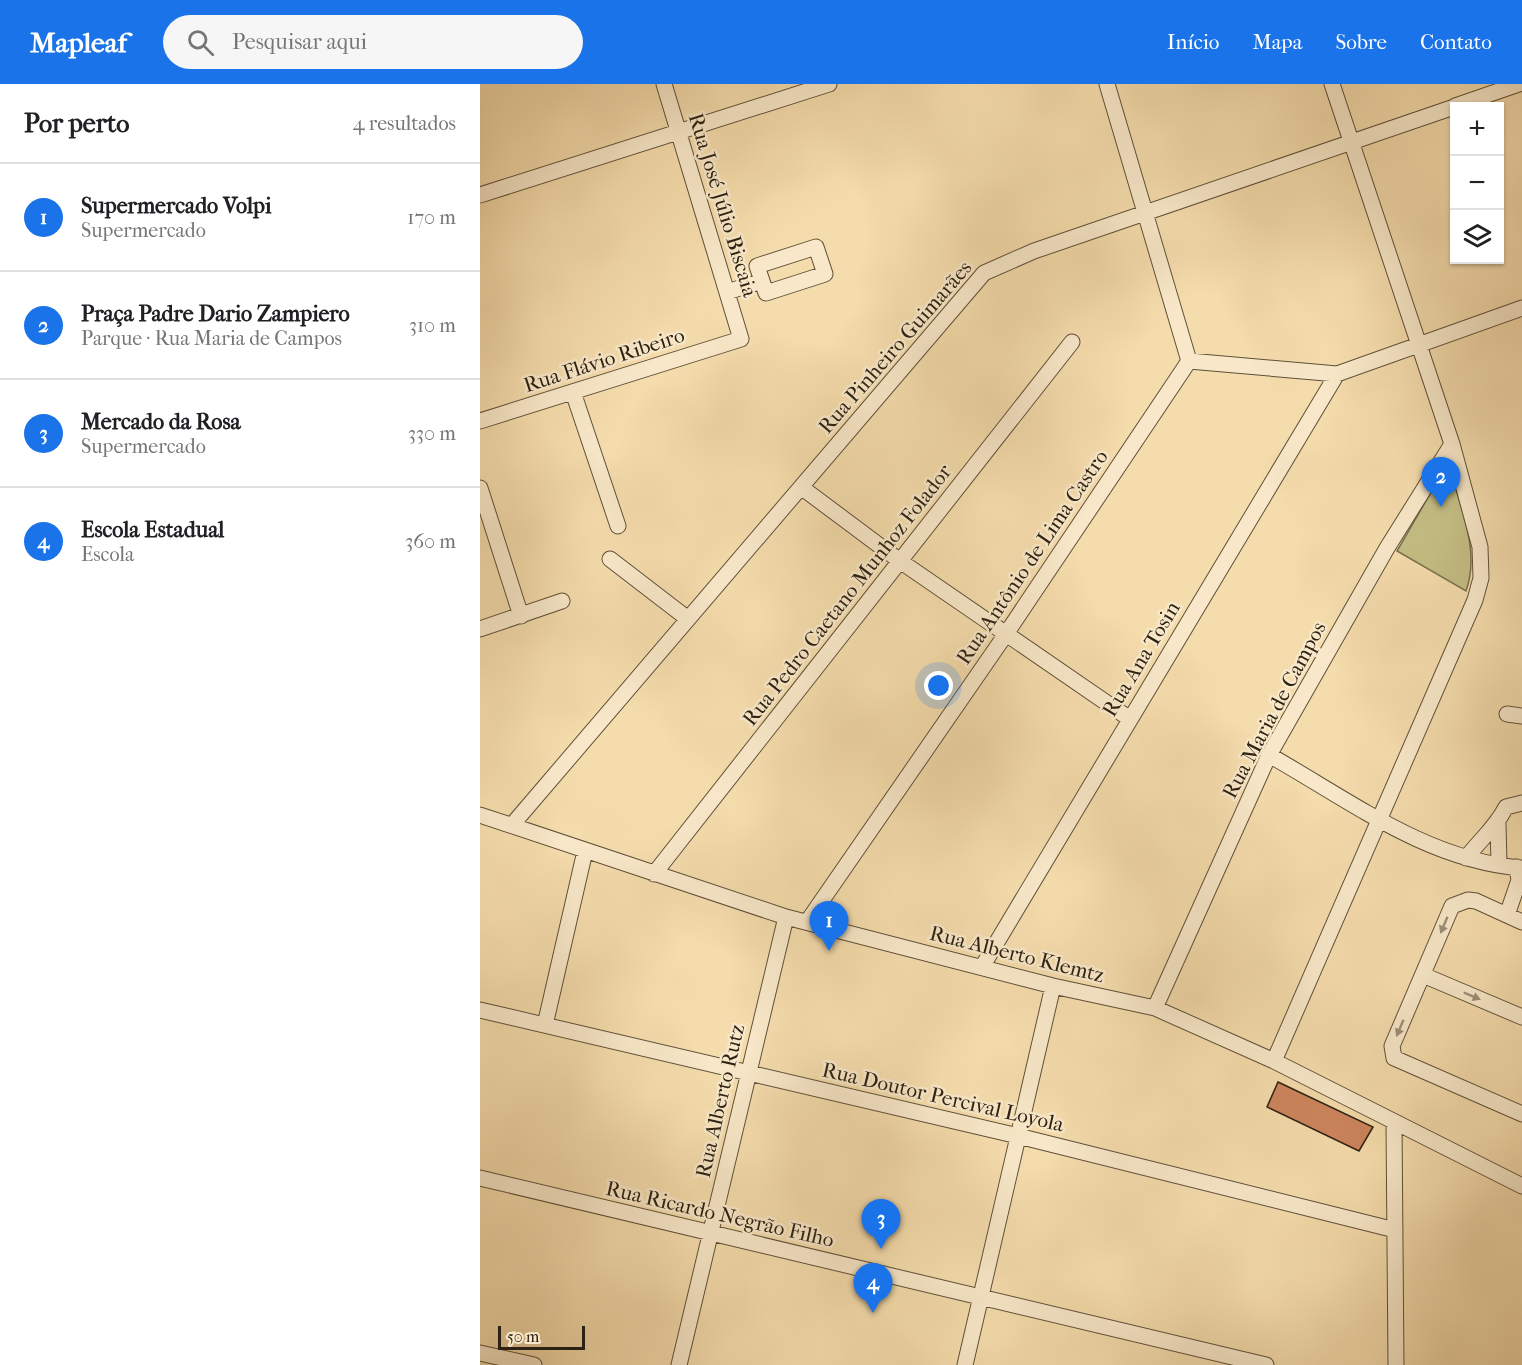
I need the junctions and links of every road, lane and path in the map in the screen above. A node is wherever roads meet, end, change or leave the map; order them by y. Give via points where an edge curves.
1 (664, 84) edge
2 (829, 84) edge
3 (1107, 84) edge
4 (1332, 84) edge
5 (1519, 84) edge
6 (1469, 102) edge
7 (1450, 109) edge
8 (679, 131) junction
9 (1352, 143) junction
10 (480, 195) edge
11 (1148, 214) junction
12 (762, 281) dead end
13 (727, 292) junction
14 (1522, 308) edge
15 (741, 339) joint
16 (1072, 342) dead end
17 (1418, 343) junction
18 (1189, 361) junction
19 (1337, 374) junction
20 (573, 392) junction
21 (480, 422) edge
22 (1452, 444) junction
23 (801, 487) junction
24 (480, 488) edge
25 (618, 526) dead end
26 (610, 559) dead end
27 (900, 561) junction
28 (562, 601) dead end
29 (521, 616) junction
30 (688, 619) junction
31 (480, 629) edge
32 (1006, 634) junction
33 (1130, 719) junction
34 (1269, 754) junction
35 (1522, 803) edge
36 (480, 815) edge
37 (1380, 819) junction
38 (1498, 824) junction
39 (512, 825) junction
40 (585, 851) junction
41 (1467, 858) junction
42 (1499, 865) junction
43 (1520, 868) edge
44 (654, 874) junction
45 (1507, 915) junction
46 (786, 917) junction
47 (807, 922) junction
48 (1522, 922) edge
49 (982, 967) junction
50 (1423, 975) junction
51 (1053, 986) junction
52 (1155, 1008) junction
53 (480, 1010) edge
54 (1522, 1017) edge
55 (545, 1025) junction
56 (1274, 1061) junction
57 (749, 1073) junction
58 (1522, 1114) edge
59 (1394, 1122) junction
60 (1018, 1136) junction
61 (480, 1178) edge
62 (1522, 1186) edge
63 (1395, 1230) junction
64 (710, 1233) junction
65 (981, 1298) junction
66 (480, 1353) edge
67 (1260, 1364) edge
68 (534, 1365) edge
69 (679, 1365) edge
70 (965, 1365) edge
71 (1396, 1365) edge

1 - 8 street, Rua José Júlio Biscaia
2 - 8 street
3 - 11 street
4 - 9 street
5 - 6 street, Rua Pinheiro Guimarães
7 - 9 street, Rua Pinheiro Guimarães
8 - 10 street
8 - 13 street, Rua José Júlio Biscaia
9 - 11 street, Rua Pinheiro Guimarães
9 - 17 street
11 - 18 street
11 - 23 street, Rua Pinheiro Guimarães via 1034,251 984,273
12 - 13 street
13 - 15 street, Rua José Júlio Biscaia
14 - 17 street
15 - 20 street, Rua Flávio Ribeiro
16 - 27 street, Rua Pedro Caetano Munhoz Folador
17 - 19 street
17 - 22 street
18 - 19 street
18 - 32 street, Rua Antônio de Lima Castro
19 - 33 street, Rua Ana Tosin
20 - 21 street, Rua Flávio Ribeiro
20 - 25 street
22 - 34 street, Rua Maria de Campos via 1387,548
22 - 37 street via 1480,547 1481,578
23 - 27 street
23 - 30 street, Rua Pinheiro Guimarães
24 - 29 street
26 - 30 street
27 - 32 street
27 - 44 street, Rua Pedro Caetano Munhoz Folador
28 - 29 street
29 - 31 street
30 - 39 street, Rua Pinheiro Guimarães
32 - 33 street
32 - 47 street, Rua Antônio de Lima Castro
33 - 49 street, Rua Ana Tosin
34 - 37 street
34 - 52 street, Rua Maria de Campos
35 - 38 street via 1506,807
36 - 39 street, Rua Alberto Klemtz
37 - 41 street via 1425,845
37 - 56 street
38 - 41 street
38 - 42 street
39 - 40 street, Rua Alberto Klemtz
40 - 44 street, Rua Alberto Klemtz
40 - 55 street
41 - 42 street
42 - 43 street
43 - 45 street
44 - 46 street, Rua Alberto Klemtz
45 - 48 street
45 -> 50 street via 1476,901 1452,906
46 - 47 street, Rua Alberto Klemtz
46 - 57 street, Rua Alberto Rutz
47 - 49 street, Rua Alberto Klemtz
49 - 51 street, Rua Alberto Klemtz
50 -> 54 street
50 -> 58 street via 1392,1046 1394,1058
51 - 52 street, Rua Alberto Klemtz
51 - 60 street
52 - 56 street, Rua Alberto Klemtz
53 - 55 street, Rua Doutor Percival Loyola
55 - 57 street, Rua Doutor Percival Loyola
56 - 59 street, Rua Alberto Klemtz
57 - 60 street, Rua Doutor Percival Loyola
57 - 64 street, Rua Alberto Rutz
59 - 62 street, Rua Alberto Klemtz
59 - 63 street
60 - 63 street, Rua Doutor Percival Loyola
60 - 65 street
61 - 64 street, Rua Ricardo Negrão Filho
63 - 71 street
64 - 65 street, Rua Ricardo Negrão Filho
64 - 69 street, Rua Alberto Rutz
65 - 67 street, Rua Ricardo Negrão Filho
65 - 70 street
66 - 68 street

